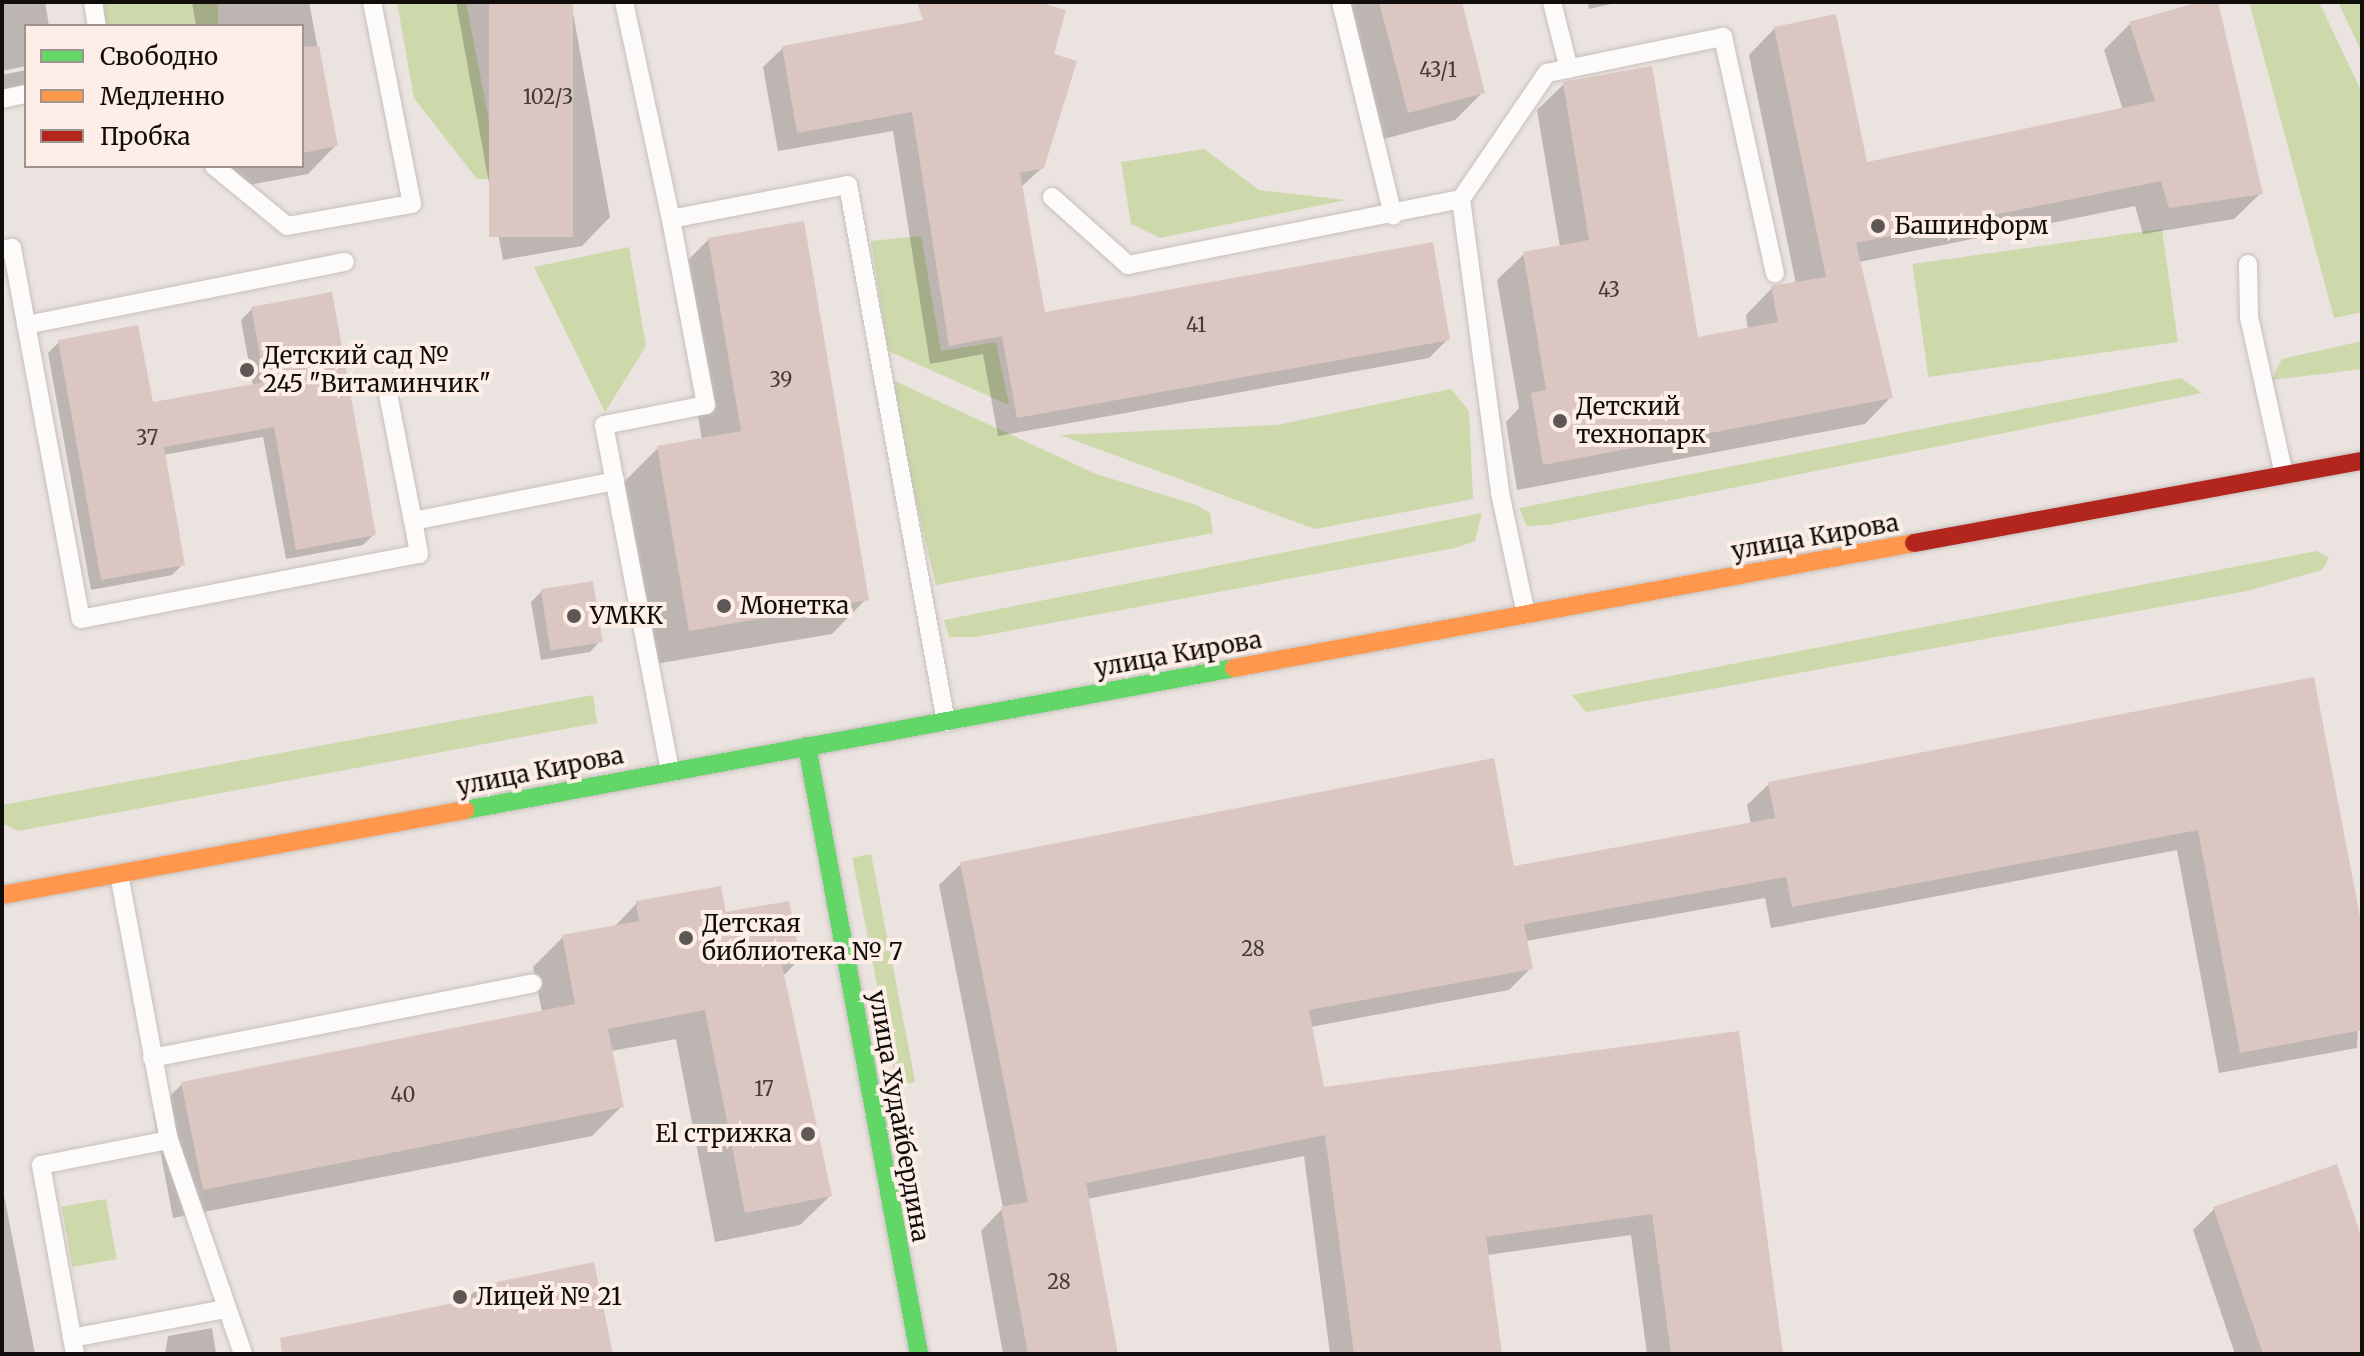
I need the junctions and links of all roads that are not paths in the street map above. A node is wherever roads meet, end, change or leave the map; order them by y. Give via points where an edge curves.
1 (93, 2) edge
2 (372, 2) edge
3 (624, 2) edge
4 (1341, 2) edge
5 (1552, 2) edge
6 (97, 24) edge
7 (1569, 69) junction
8 (24, 94) edge
9 (2, 99) edge
10 (216, 168) edge
11 (1052, 197) dead end
12 (1461, 199) junction
13 (1393, 216) junction
14 (671, 219) junction
15 (2, 250) edge
16 (345, 262) dead end
17 (2248, 264) dead end
18 (1775, 273) dead end
19 (26, 325) junction
20 (387, 389) dead end
21 (2362, 461) edge
22 (2284, 475) junction
23 (615, 481) junction
24 (413, 521) junction
25 (1526, 614) junction
26 (946, 722) junction
27 (807, 746) junction
28 (670, 771) junction
29 (119, 874) junction
30 (2, 895) edge
31 (533, 983) dead end
32 (152, 1058) junction
33 (169, 1140) junction
34 (226, 1309) junction
35 (74, 1346) edge
36 (243, 1354) edge
37 (919, 1354) edge

1 - 6 lane
2 - 10 lane via 412,204 287,226
3 - 14 lane
4 - 13 lane
5 - 7 lane
7 - 12 lane via 1547,73
7 - 18 lane via 1723,37
8 - 9 lane
11 - 13 lane via 1128,265
12 - 13 lane
12 - 25 lane via 1500,493
14 - 23 lane via 706,405 604,425
14 - 26 lane via 848,185
15 - 19 lane via 12,248
16 - 19 lane
17 - 22 lane via 2249,317
19 - 24 lane via 81,619 419,554
20 - 24 lane
21 - 22 street, улица Кирова
22 - 25 street, улица Кирова
23 - 24 lane
23 - 28 lane
25 - 26 street, улица Кирова
26 - 27 street, улица Кирова
27 - 28 street, улица Кирова
27 - 37 street, улица Худайбердина
28 - 29 street, улица Кирова
29 - 30 street, улица Кирова
29 - 32 lane
31 - 32 lane
32 - 33 lane
33 - 34 lane
33 - 35 lane via 41,1165
34 - 35 lane
34 - 36 lane

